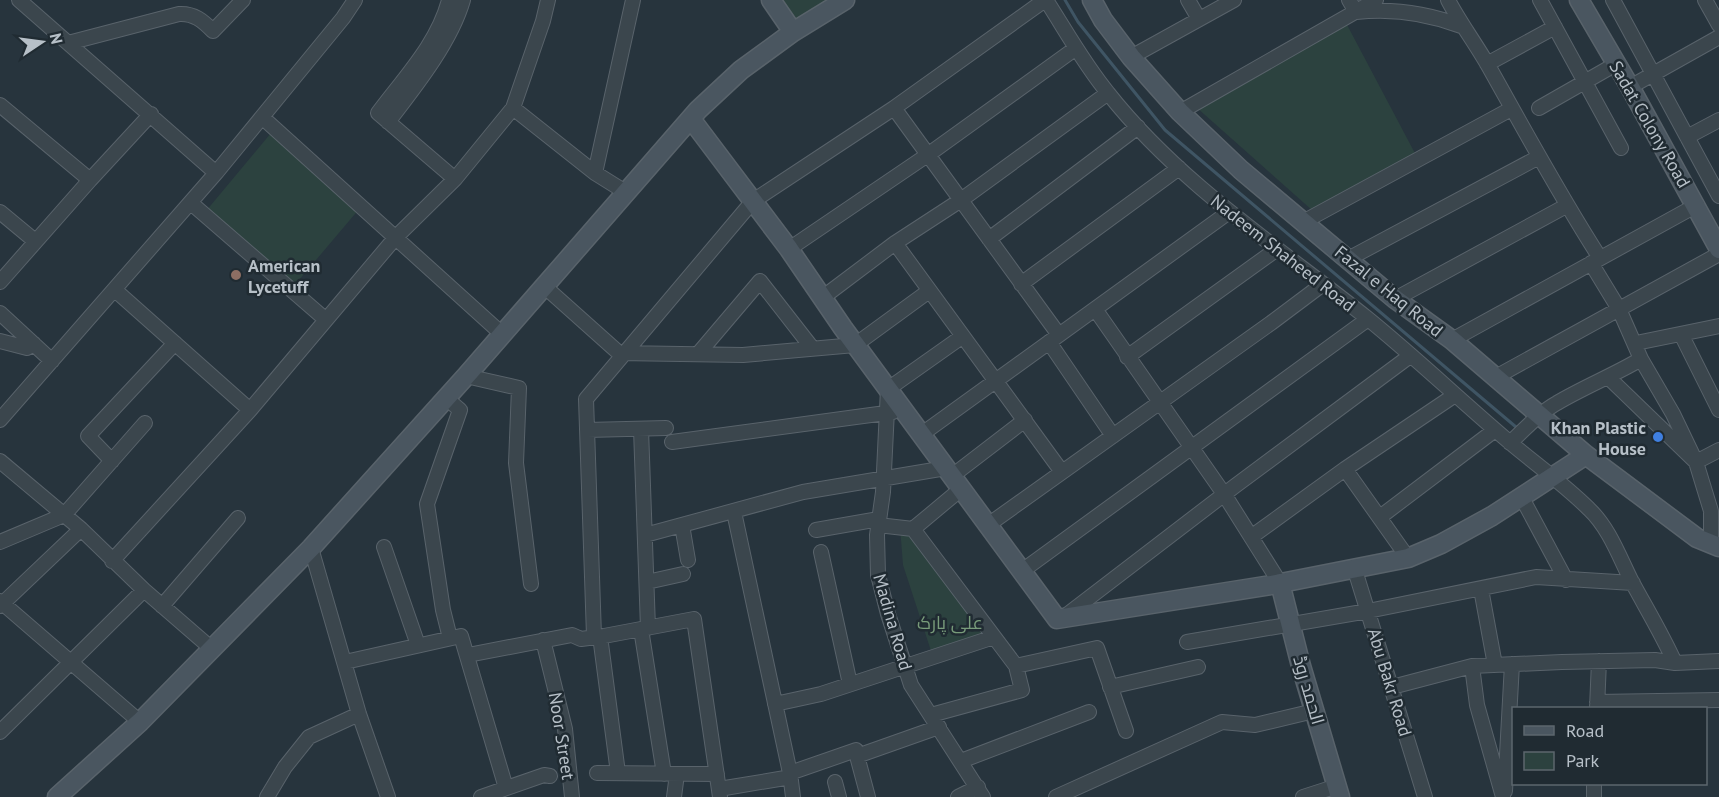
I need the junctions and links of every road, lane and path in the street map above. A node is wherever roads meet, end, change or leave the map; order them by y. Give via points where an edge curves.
1 (19, 0) edge
2 (243, 0) edge
3 (355, 0) edge
4 (449, 0) edge
5 (463, 0) edge
6 (548, 0) edge
7 (633, 0) edge
8 (771, 0) edge
9 (845, 0) edge
10 (1045, 0) edge
11 (1092, 0) edge
12 (1188, 0) edge
13 (1234, 0) edge
14 (1376, 0) edge
15 (1448, 0) edge
16 (1540, 0) edge
17 (1579, 0) edge
18 (1613, 0) edge
19 (1705, 0) edge
20 (1352, 6) edge
21 (182, 7) edge
22 (1199, 19) junction
23 (1719, 25) edge
24 (1461, 26) junction
25 (1555, 27) junction
26 (794, 32) junction
27 (1719, 37) edge
28 (68, 43) junction
29 (1076, 48) junction
30 (1131, 57) junction
31 (1487, 64) junction
32 (1616, 64) junction
33 (1653, 74) junction
34 (1585, 82) junction
35 (1630, 87) junction
36 (1108, 93) junction
37 (0, 105) edge
38 (513, 108) junction
39 (894, 108) junction
40 (1539, 108) dead end
41 (1511, 109) junction
42 (1180, 112) junction
43 (151, 114) junction
44 (262, 117) junction
45 (691, 119) junction
46 (1719, 120) edge
47 (388, 122) junction
48 (1138, 127) junction
49 (1687, 137) junction
50 (1621, 148) dead end
51 (929, 154) junction
52 (1539, 157) junction
53 (1179, 168) junction
54 (216, 173) junction
55 (595, 173) junction
56 (455, 179) junction
57 (90, 180) junction
58 (627, 193) junction
59 (1719, 196) edge
60 (961, 200) junction
61 (753, 201) junction
62 (190, 203) junction
63 (1696, 205) junction
64 (1566, 206) junction
65 (0, 212) edge
66 (1229, 212) junction
67 (1303, 222) junction
68 (396, 237) junction
69 (989, 239) junction
70 (35, 241) junction
71 (895, 243) junction
72 (789, 249) junction
73 (1277, 249) junction
74 (1719, 249) edge
75 (1719, 254) edge
76 (1348, 259) junction
77 (1596, 260) junction
78 (0, 282) edge
79 (1022, 284) junction
80 (1323, 284) junction
81 (544, 286) junction
82 (115, 290) junction
83 (929, 291) junction
84 (822, 298) junction
85 (1395, 299) junction
86 (1095, 309) junction
87 (1619, 309) junction
88 (0, 313) edge
89 (326, 319) junction
90 (1368, 319) junction
91 (1719, 326) edge
92 (502, 334) junction
93 (1680, 334) junction
94 (963, 336) junction
95 (1054, 339) junction
96 (0, 340) edge
97 (1452, 340) junction
98 (175, 343) junction
99 (1636, 343) junction
100 (34, 344) junction
101 (855, 345) junction
102 (813, 349) junction
103 (627, 353) junction
104 (698, 354) junction
105 (1410, 356) junction
106 (1127, 357) junction
107 (1641, 359) junction
108 (52, 361) junction
109 (466, 376) junction
110 (1494, 378) junction
111 (1608, 378) junction
112 (996, 381) junction
113 (888, 389) junction
114 (1455, 395) junction
115 (446, 398) junction
116 (1159, 403) junction
117 (250, 410) junction
118 (1719, 410) edge
119 (896, 412) junction
120 (1540, 414) junction
121 (0, 420) edge
122 (1024, 420) junction
123 (145, 423) dead end
124 (666, 428) dead end
125 (641, 429) junction
126 (587, 430) junction
127 (1495, 430) junction
128 (922, 434) junction
129 (1113, 436) junction
130 (672, 442) dead end
131 (1510, 443) junction
132 (1191, 447) junction
133 (1719, 450) edge
134 (1586, 455) junction
135 (0, 461) edge
136 (112, 461) junction
137 (1696, 462) junction
138 (1345, 469) junction
139 (1062, 472) junction
140 (1551, 477) junction
141 (953, 478) junction
142 (883, 480) junction
143 (1224, 494) junction
144 (1522, 498) junction
145 (734, 512) junction
146 (64, 515) junction
147 (1380, 517) junction
148 (238, 518) dead end
149 (879, 522) junction
150 (682, 525) junction
151 (988, 525) junction
152 (81, 529) junction
153 (914, 529) junction
154 (816, 530) dead end
155 (645, 535) junction
156 (1251, 537) junction
157 (0, 542) edge
158 (1715, 546) edge
159 (384, 547) dead end
160 (311, 548) junction
161 (821, 552) dead end
162 (1408, 558) junction
163 (688, 560) dead end
164 (112, 561) junction
165 (1354, 567) junction
166 (1022, 571) junction
167 (683, 574) dead end
168 (1566, 580) junction
169 (647, 582) junction
170 (1280, 583) junction
171 (1633, 583) junction
172 (531, 584) dead end
173 (1480, 589) junction
174 (144, 590) junction
175 (1, 603) edge
176 (162, 606) junction
177 (1368, 611) junction
178 (1063, 619) junction
179 (1291, 625) junction
180 (645, 629) junction
181 (597, 636) junction
182 (450, 638) junction
183 (994, 638) junction
184 (543, 640) junction
185 (1186, 642) dead end
186 (418, 645) junction
187 (212, 649) junction
188 (468, 655) junction
189 (1599, 661) junction
190 (1719, 661) edge
191 (70, 663) junction
192 (345, 663) junction
193 (1675, 663) junction
194 (1512, 664) junction
195 (1495, 665) junction
196 (905, 666) junction
197 (1016, 666) junction
198 (1472, 666) junction
199 (1198, 667) dead end
200 (850, 684) junction
201 (1110, 687) junction
202 (1392, 687) junction
203 (1719, 700) edge
204 (775, 704) junction
205 (1597, 705) edge
206 (1314, 711) junction
207 (1089, 712) dead end
208 (359, 714) junction
209 (931, 715) junction
210 (140, 722) junction
211 (939, 727) junction
212 (1126, 731) dead end
213 (0, 732) edge
214 (857, 756) junction
215 (961, 761) junction
216 (597, 773) dead end
217 (618, 773) junction
218 (670, 774) junction
219 (717, 774) junction
220 (790, 775) junction
221 (550, 776) dead end
222 (835, 782) dead end
223 (506, 788) junction
224 (981, 792) edge
225 (1339, 792) edge
226 (720, 793) edge
227 (57, 797) edge
228 (267, 797) edge
229 (388, 797) edge
230 (481, 797) edge
231 (572, 797) edge
232 (674, 797) edge
233 (793, 797) edge
234 (839, 797) edge
235 (868, 797) edge
236 (958, 797) edge
237 (1056, 797) edge
238 (1303, 797) edge
239 (1425, 797) edge
240 (1504, 797) edge

1 - 28 street
2 - 21 street via 213,31
3 - 44 street
4 - 47 street via 430,43 378,113
5 - 47 street via 458,17 420,80
6 - 38 street
7 - 55 street
8 - 26 street
9 - 26 street
10 - 29 street, Nadeem Shaheed Road
10 - 39 street
11 - 30 street, Fazal e Haq Road
12 - 22 street
13 - 22 street
14 - 20 street
15 - 24 street
16 - 25 street
17 - 32 street, Sadat Colony Road
18 - 33 street
19 - 23 street
20 - 24 street via 1403,11
20 - 42 street
21 - 28 street
22 - 30 street
24 - 31 street
25 - 31 street
25 - 34 street
26 - 45 street via 741,70
27 - 33 street
28 - 43 street
29 - 36 street, Nadeem Shaheed Road
29 - 51 street
30 - 42 street, Fazal e Haq Road
31 - 41 street
32 - 34 street
32 - 35 street, Sadat Colony Road
33 - 35 street
33 - 49 street
34 - 40 street
34 - 50 street
35 - 63 street, Sadat Colony Road
36 - 48 street, Nadeem Shaheed Road
36 - 60 street
37 - 57 street
38 - 55 street
38 - 56 street
39 - 51 street
39 - 61 street
41 - 52 street
41 - 67 street
42 - 67 street, Fazal e Haq Road
43 - 54 street
43 - 57 street
44 - 54 street
44 - 68 street
45 - 58 street
45 - 61 street
46 - 49 street
47 - 56 street
48 - 53 street, Nadeem Shaheed Road
48 - 69 street
49 - 59 street
51 - 60 street
51 - 72 street
52 - 64 street
52 - 76 street
53 - 66 street, Nadeem Shaheed Road
53 - 79 street
54 - 62 street
55 - 58 street
56 - 68 street
57 - 70 street
58 - 81 street
60 - 69 street
60 - 71 street
61 - 72 street
61 - 103 street
62 - 82 street
62 - 89 street
63 - 74 street, Sadat Colony Road
63 - 77 street
64 - 77 street
64 - 85 street
65 - 70 street
66 - 73 street, Nadeem Shaheed Road
66 - 86 street
67 - 76 street, Fazal e Haq Road
68 - 89 street
68 - 92 street
69 - 79 street
70 - 78 street
71 - 83 street
71 - 84 street
72 - 84 street
73 - 80 street, Nadeem Shaheed Road
73 - 106 street
75 - 87 street
76 - 85 street, Fazal e Haq Road
77 - 87 street
77 - 97 street
79 - 95 street
80 - 90 street, Nadeem Shaheed Road
80 - 116 street
81 - 92 street
81 - 103 street via 619,353
82 - 98 street
82 - 108 street
83 - 94 street
83 - 101 street
84 - 101 street
85 - 97 street, Fazal e Haq Road
86 - 95 street
86 - 106 street
87 - 99 street
87 - 110 street
88 - 100 street
89 - 117 street
90 - 105 street, Nadeem Shaheed Road
90 - 132 street
91 - 93 street
92 - 109 street
93 - 99 street
93 - 118 street
94 - 112 street
94 - 113 street
95 - 112 street
95 - 129 street
96 - 100 street via 27,348
97 - 110 street, Fazal e Haq Road
98 - 117 street
98 - 136 street via 88,436
99 - 107 street
100 - 108 street
101 - 102 street
101 - 113 street
102 - 104 street
102 - 104 street via 760,281
103 - 104 street
103 - 126 street via 586,399
105 - 114 street, Nadeem Shaheed Road
105 - 143 street
106 - 116 street
107 - 111 street
107 - 137 street
108 - 121 street
109 - 115 street
109 - 172 street via 519,388 516,463
110 - 120 street, Fazal e Haq Road
111 - 120 street
111 - 137 street
112 - 122 street
112 - 128 street
113 - 119 street
114 - 127 street, Nadeem Shaheed Road
114 - 138 street
115 - 160 street
115 - 182 street via 460,410 427,504
116 - 129 street
116 - 132 street
117 - 164 street
119 - 128 street
119 - 130 street
119 - 142 street, Madina Road
120 - 131 street
120 - 134 street, Fazal e Haq Road
122 - 139 street
122 - 141 street
123 - 136 street
124 - 125 street
125 - 126 street
125 - 155 street
126 - 181 street
127 - 131 street, Nadeem Shaheed Road
127 - 147 street
128 - 141 street
129 - 139 street
131 - 140 street, Nadeem Shaheed Road
132 - 143 street
132 - 166 street
133 - 137 street
134 - 140 street
134 - 158 street, Fazal e Haq Road via 1697,538
135 - 146 street
136 - 146 street
137 - 158 street via 1711,511
138 - 147 street
138 - 156 street
139 - 151 street
140 - 144 street
140 - 171 street, Nadeem Shaheed Road via 1590,509 1611,539
141 - 142 street
141 - 151 street
141 - 153 street
142 - 145 street via 803,492
142 - 149 street, Madina Road
143 - 156 street
143 - 178 street
144 - 162 street
144 - 168 street
145 - 150 street
145 - 204 street
146 - 152 street
146 - 157 street
147 - 162 street
148 - 176 street
149 - 153 street
149 - 154 street
149 - 196 street, Madina Road via 878,575
150 - 155 street
150 - 163 street
151 - 166 street
152 - 164 street
152 - 175 street
153 - 183 street
155 - 169 street
156 - 170 street
159 - 186 street
160 - 187 street
160 - 192 street
161 - 200 street
162 - 165 street
164 - 174 street
165 - 170 street
165 - 177 street, Abu Bakr Road
166 - 178 street via 1057,619
167 - 169 street
168 - 171 street
168 - 173 street via 1536,577
169 - 180 street
170 - 178 street
170 - 179 street, الحمد روڈ
171 - 193 street, Nadeem Shaheed Road
173 - 177 street
173 - 195 street
174 - 176 street
174 - 191 street
175 - 191 street
176 - 187 street
177 - 179 street
177 - 202 street, Abu Bakr Road
179 - 185 street
179 - 206 street, الحمد روڈ
180 - 181 street
180 - 218 street
180 - 219 street via 694,619
181 - 184 street
181 - 217 street
182 - 186 street
182 - 188 street via 461,636
183 - 196 street
183 - 197 street
184 - 188 street
184 - 231 street, Noor Street via 565,729
186 - 192 street
187 - 210 street
188 - 223 street
189 - 193 street
189 - 194 street
189 - 205 street
190 - 193 street
191 - 210 street
191 - 213 street
192 - 208 street
194 - 195 street
194 - 240 street
195 - 198 street
196 - 200 street
196 - 209 street, Madina Road via 911,685
197 - 201 street via 1097,648
197 - 209 street via 1022,690
198 - 202 street
198 - 240 street via 1477,705
199 - 201 street
200 - 204 street
201 - 212 street
202 - 239 street, Abu Bakr Road
203 - 205 street
204 - 220 street
206 - 225 street, الحمد روڈ
206 - 237 street via 1255,725 1222,722
207 - 215 street
208 - 228 street via 309,737
208 - 229 street
209 - 211 street, Madina Road
210 - 227 street
211 - 214 street
211 - 215 street, Madina Road
214 - 220 street via 856,750
214 - 235 street
215 - 224 street, Madina Road
216 - 217 street
217 - 218 street
218 - 219 street
218 - 232 street
219 - 226 street
220 - 226 street
220 - 233 street
221 - 223 street
222 - 234 street
223 - 230 street
224 - 236 street
225 - 238 street

